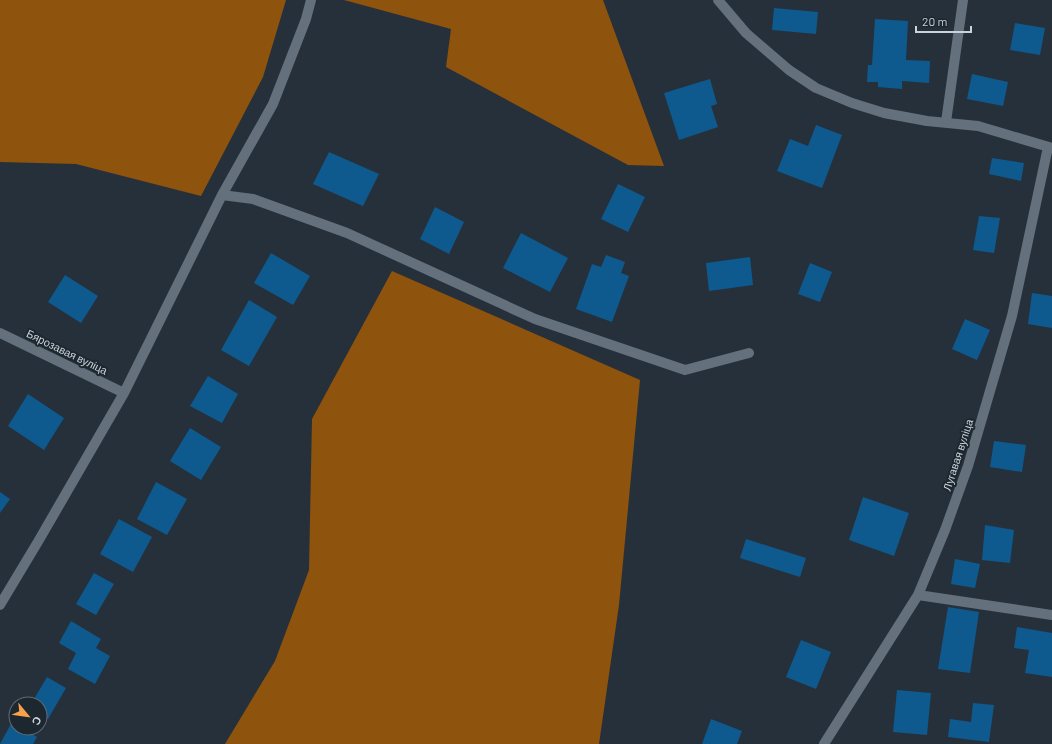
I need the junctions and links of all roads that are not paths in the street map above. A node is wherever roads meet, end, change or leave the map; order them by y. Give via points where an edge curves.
1 (311, 0) edge
2 (718, 0) edge
3 (963, 0) edge
4 (946, 122) junction
5 (1050, 147) edge
6 (222, 195) junction
7 (0, 333) edge
8 (749, 353) dead end
9 (124, 393) junction
10 (918, 595) junction
11 (0, 605) edge
12 (1052, 615) edge
13 (824, 744) edge

1 - 6 street via 273,104
2 - 4 street via 746,33 789,70 816,88 884,114
3 - 4 street
4 - 5 street via 978,126
5 - 10 street, Лугавая вуліца via 1012,316 968,466
6 - 8 street via 253,199 347,233 535,319 685,370
6 - 9 street
7 - 9 street, Бярозавая вуліца
9 - 11 street
10 - 12 street
10 - 13 street, Лугавая вуліца

